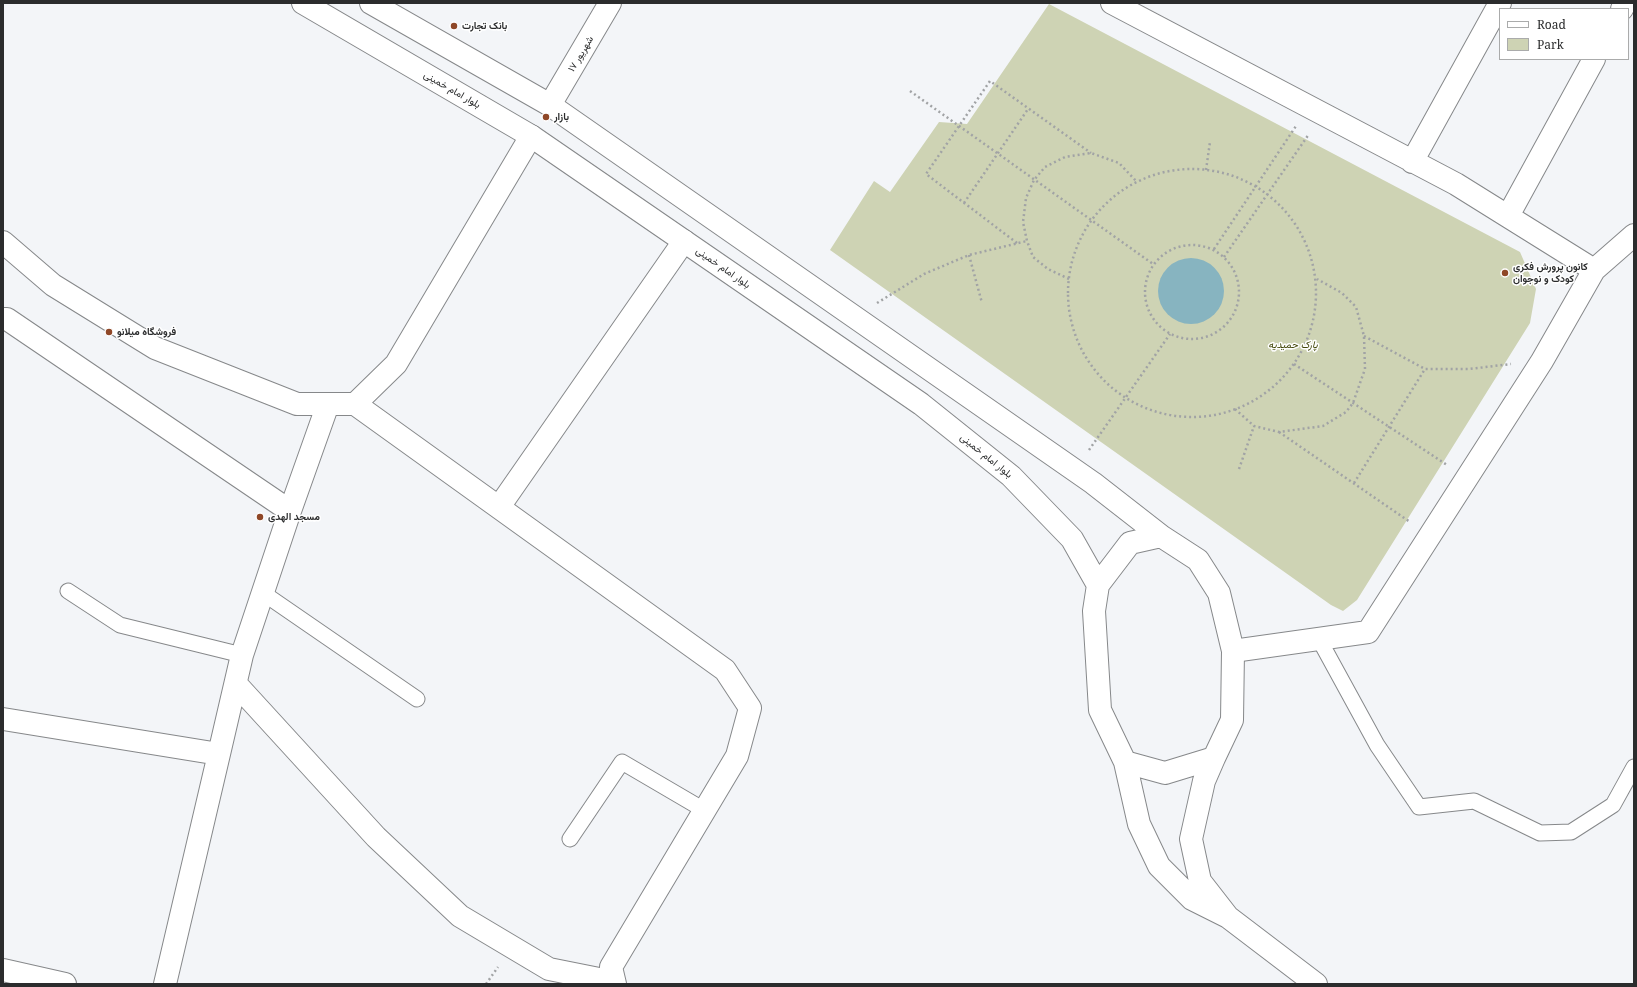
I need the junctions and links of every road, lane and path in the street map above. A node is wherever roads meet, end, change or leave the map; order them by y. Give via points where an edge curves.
1 (303, 3) edge
2 (371, 3) edge
3 (610, 3) edge
4 (1112, 3) edge
5 (1500, 3) edge
6 (1593, 60) edge
7 (910, 91) dead end
8 (550, 105) junction
9 (1028, 109) junction
10 (1316, 111) junction
11 (959, 126) junction
12 (531, 136) junction
13 (1210, 142) dead end
14 (1091, 153) junction
15 (997, 154) junction
16 (1412, 162) junction
17 (1206, 170) junction
18 (1034, 180) junction
19 (1137, 182) junction
20 (1256, 185) junction
21 (1268, 194) junction
22 (964, 203) junction
23 (1508, 216) junction
24 (1090, 221) junction
25 (1634, 235) edge
26 (684, 241) junction
27 (1027, 241) junction
28 (3, 242) edge
29 (1017, 243) junction
30 (1214, 249) junction
31 (969, 255) junction
32 (1224, 257) junction
33 (1153, 264) junction
34 (1594, 270) junction
35 (1069, 279) junction
36 (1317, 279) junction
37 (982, 303) dead end
38 (854, 317) junction
39 (3, 319) edge
40 (1170, 334) junction
41 (1364, 336) junction
42 (1542, 361) junction
43 (1294, 364) junction
44 (1425, 369) junction
45 (1126, 397) junction
46 (1353, 403) junction
47 (328, 404) junction
48 (355, 404) junction
49 (1235, 409) junction
50 (1254, 426) junction
51 (1389, 427) junction
52 (1279, 432) junction
53 (1239, 469) dead end
54 (1074, 471) junction
55 (1467, 478) junction
56 (1354, 483) junction
57 (499, 507) junction
58 (290, 511) junction
59 (1161, 536) junction
60 (1430, 536) junction
61 (1098, 585) junction
62 (68, 591) dead end
63 (263, 593) junction
64 (1319, 639) junction
65 (1233, 651) junction
66 (242, 655) junction
67 (236, 684) junction
68 (416, 699) dead end
69 (3, 719) edge
70 (218, 754) junction
71 (1214, 758) junction
72 (1125, 762) junction
73 (1634, 767) edge
74 (704, 810) junction
75 (570, 839) dead end
76 (1228, 917) junction
77 (3, 970) edge
78 (614, 983) edge
79 (65, 984) edge
80 (164, 984) edge
81 (1316, 984) edge

1 - 12 street, بلوار امام خمینی
2 - 8 street
3 - 8 street, ۱۷ شهریور
4 - 10 street
5 - 16 street
6 - 23 street
7 - 11 path
8 - 38 street
9 - 11 path via 990,81
9 - 14 path
9 - 15 path
10 - 16 street
10 - 20 path
10 - 21 path
11 - 15 path
11 - 22 path via 926,174
12 - 26 street, بلوار امام خمینی
12 - 48 street via 396,364
13 - 17 path
14 - 18 path via 1064,157 1045,167
14 - 19 path via 1119,162
15 - 18 path
15 - 22 path
16 - 23 street via 1456,184
17 - 19 path via 1188,168 1152,174
17 - 20 path via 1225,172
18 - 24 path
18 - 27 path via 1026,198 1023,222
19 - 24 path via 1118,192
20 - 21 path
20 - 30 path
21 - 32 path
21 - 36 path via 1288,211 1308,243
22 - 29 path
23 - 34 street
24 - 33 path
24 - 35 path via 1074,251
25 - 34 street
26 - 57 street
26 - 61 street, بلوار امام خمینی via 921,404 1011,476 1072,539
27 - 29 path
27 - 35 path via 1033,257 1048,269
28 - 47 street via 53,285 155,348 297,404
29 - 31 path
30 - 32 path
30 - 33 path via 1193,244 1172,248
31 - 37 path
31 - 38 path via 924,274
32 - 40 path via 1230,262 1239,282 1239,303 1229,322 1212,335 1191,340
33 - 40 path via 1145,280 1144,301 1154,320
34 - 42 street
35 - 45 path via 1067,288 1071,325 1086,359 1110,387
36 - 41 path via 1342,293 1356,307
36 - 43 path via 1316,317 1303,352
38 - 54 street
39 - 58 street via 7,319
40 - 45 path
41 - 44 path
41 - 46 path via 1365,369
42 - 44 path via 1469,369
42 - 55 street
43 - 46 path
43 - 49 path via 1281,381 1250,404
44 - 51 path
45 - 49 path via 1142,407 1178,417 1215,416
45 - 54 path
46 - 51 path
46 - 52 path via 1346,412 1323,426
47 - 48 street
47 - 58 street
48 - 57 street
49 - 50 path
50 - 52 path
50 - 53 path
51 - 55 path
51 - 56 path
52 - 56 path
54 - 59 street
55 - 60 street
56 - 60 path
57 - 74 street via 725,670 750,708 737,756
58 - 63 street
59 - 61 street via 1130,543
59 - 65 street via 1198,560 1220,592
60 - 64 street via 1368,632
61 - 72 street via 1094,611 1100,710
62 - 66 lane via 120,625
63 - 66 street
63 - 68 lane
64 - 65 street
64 - 73 lane via 1376,745 1419,807 1474,801 1540,833 1571,832 1613,805
65 - 71 street via 1232,720
66 - 67 street
67 - 70 street
67 - 78 street via 376,837 460,916 549,969
69 - 70 street
70 - 80 street
71 - 72 street via 1165,773
71 - 76 street via 1204,781 1191,839 1200,881
72 - 76 street via 1139,824 1159,866 1192,899
74 - 75 lane via 622,762
74 - 78 street via 611,967
76 - 81 street
77 - 79 street

